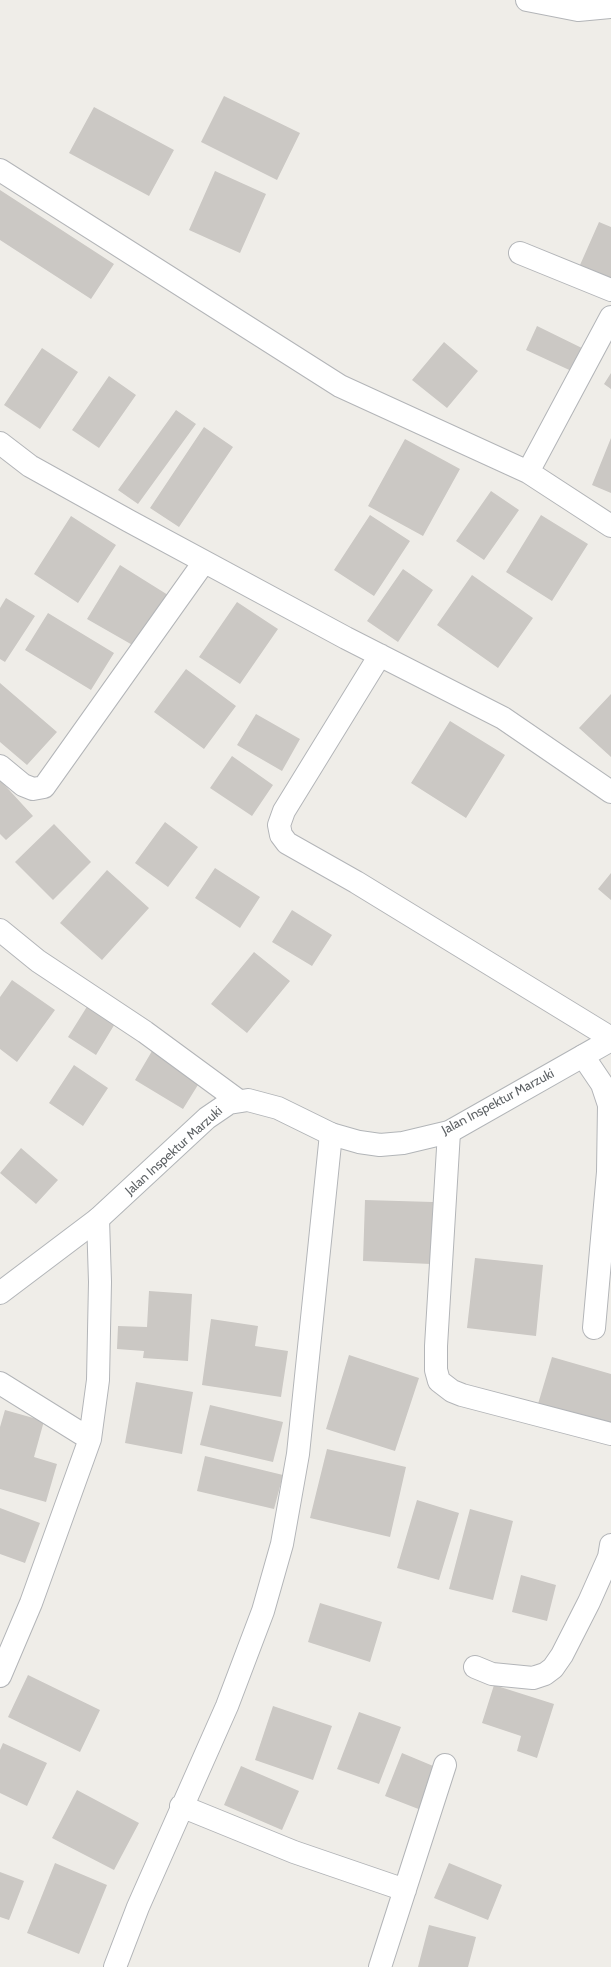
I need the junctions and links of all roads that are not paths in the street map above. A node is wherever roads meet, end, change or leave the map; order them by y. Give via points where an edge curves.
1 (527, 0) edge
2 (611, 7) edge
3 (0, 170) edge
4 (520, 253) dead end
5 (611, 290) edge
6 (611, 316) edge
7 (0, 443) edge
8 (528, 472) junction
9 (611, 526) edge
10 (204, 562) junction
11 (380, 655) junction
12 (0, 766) edge
13 (611, 792) edge
14 (0, 930) edge
15 (611, 1039) edge
16 (583, 1056) junction
17 (239, 1101) junction
18 (449, 1132) junction
19 (331, 1134) junction
20 (98, 1219) junction
21 (2, 1287) edge
22 (594, 1328) dead end
23 (0, 1383) edge
24 (611, 1434) edge
25 (90, 1439) junction
26 (610, 1553) edge
27 (475, 1667) dead end
28 (0, 1676) edge
29 (445, 1766) dead end
30 (182, 1806) junction
31 (404, 1890) junction
32 (115, 1967) edge
33 (380, 1967) edge

1 - 2 street via 578,10
3 - 8 street via 340,386
4 - 5 street
6 - 8 street
7 - 10 street via 30,466
8 - 9 street
10 - 11 street
10 - 12 street via 44,787 33,789 23,785
11 - 13 street via 503,718
11 - 15 street via 284,811 279,824 281,835 287,843 356,882
14 - 17 street via 38,961 145,1032
15 - 16 street, Jalan Inspektur Marzuki
16 - 18 street, Jalan Inspektur Marzuki
16 - 22 street via 602,1084 609,1104 608,1172
17 - 19 street, Jalan Inspektur Marzuki via 248,1100 278,1108
17 - 20 street, Jalan Inspektur Marzuki via 222,1107 208,1118
18 - 19 street, Jalan Inspektur Marzuki via 403,1143 380,1145
18 - 24 street via 436,1346 436,1370 440,1381 462,1395
19 - 30 street via 298,1454 282,1544 263,1611 226,1706
20 - 21 street, Jalan Inspektur Marzuki
20 - 25 street via 98,1380
23 - 25 street
25 - 28 street via 31,1603
26 - 27 street via 566,1648 553,1668 533,1678 492,1674
29 - 31 street
30 - 31 street via 294,1852
30 - 32 street
31 - 33 street

